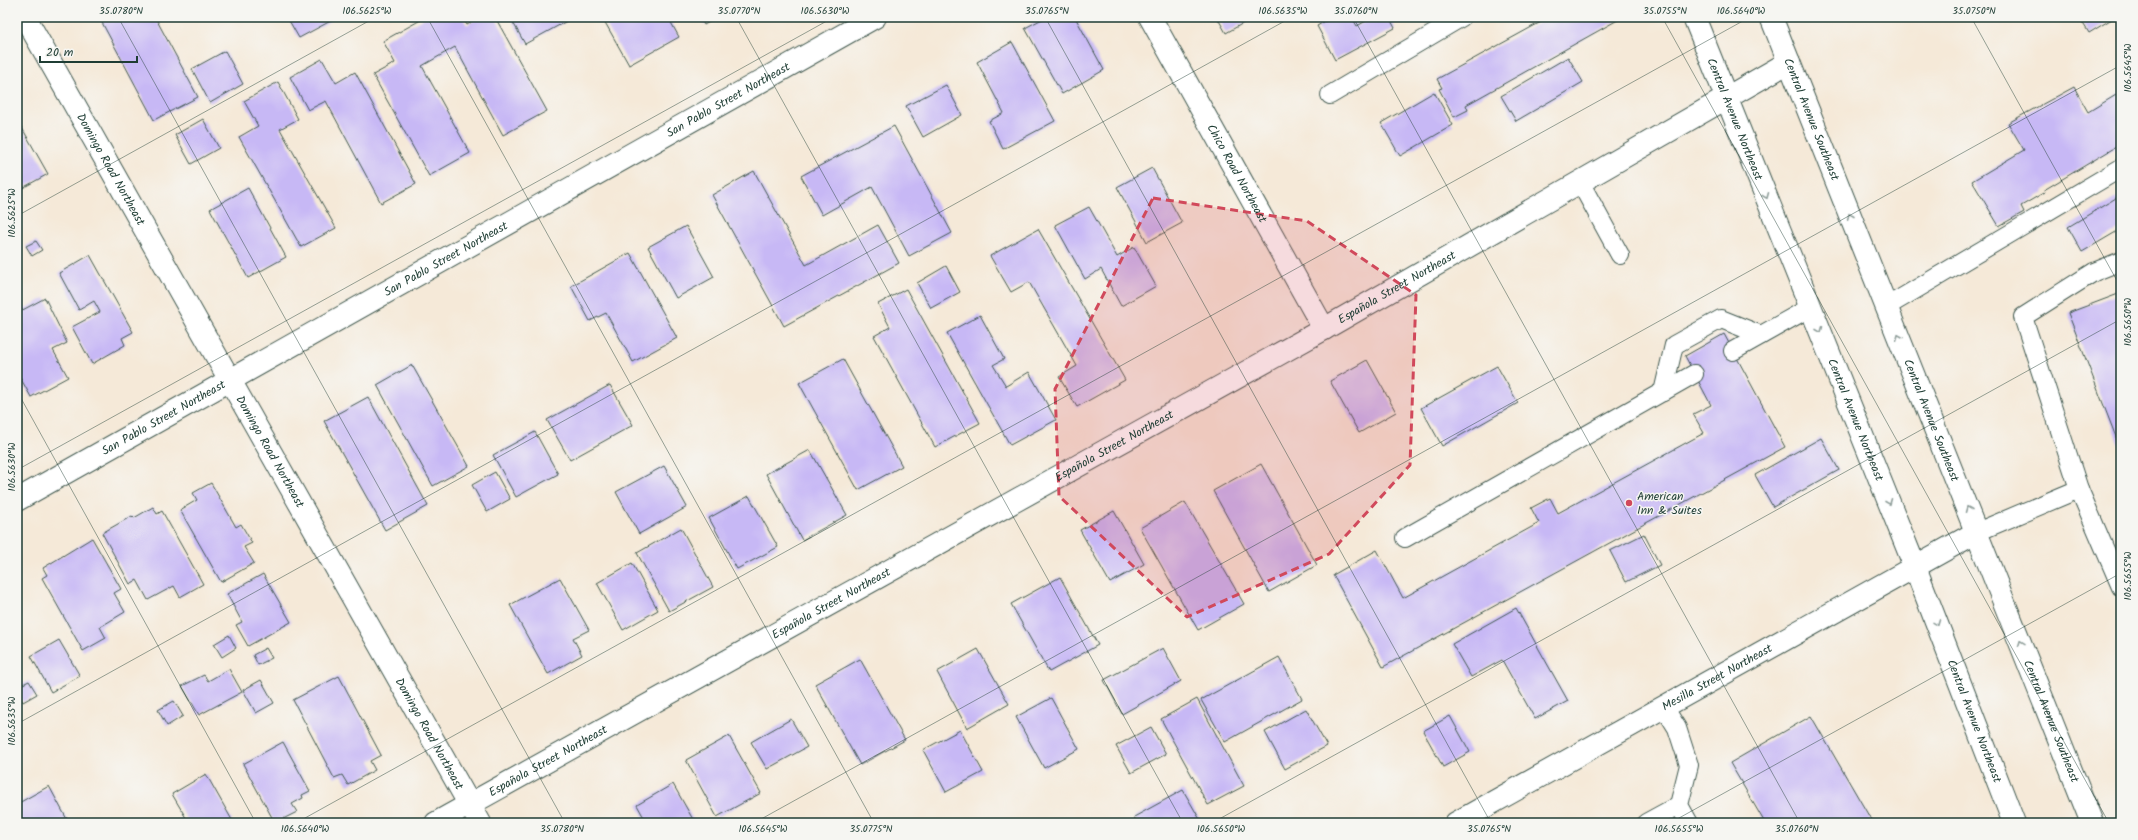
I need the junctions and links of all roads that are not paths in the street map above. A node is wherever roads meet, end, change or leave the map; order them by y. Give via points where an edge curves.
1 (25, 17) edge
2 (875, 17) edge
3 (1150, 17) edge
4 (1462, 17) edge
5 (1694, 17) edge
6 (1771, 17) edge
7 (1789, 62) junction
8 (1330, 95) dead end
9 (1726, 98) junction
10 (2121, 168) edge
11 (1580, 182) junction
12 (1620, 255) dead end
13 (2121, 261) edge
14 (1811, 307) junction
15 (1886, 307) junction
16 (1324, 329) junction
17 (1761, 335) junction
18 (1733, 351) dead end
19 (1694, 374) dead end
20 (230, 379) junction
21 (1663, 392) junction
22 (2079, 489) junction
23 (17, 500) edge
24 (1977, 532) junction
25 (1405, 538) dead end
26 (1916, 568) junction
27 (2121, 587) edge
28 (1664, 707) junction
29 (1679, 805) junction
30 (475, 814) edge
31 (436, 823) edge
32 (1456, 823) edge
33 (1646, 823) edge
34 (1689, 823) edge
35 (2014, 823) edge
36 (2092, 823) edge

1 - 20 street, Domingo Road Northeast
2 - 20 street, San Pablo Street Northeast
3 - 16 street, Chico Road Northeast
4 - 8 lane
5 - 9 street, Central Avenue Northeast
6 - 7 street, Central Avenue Southeast
7 - 9 street, Española Street Northeast
15 -> 7 street, Central Avenue Southeast
9 - 11 street, Española Street Northeast
9 -> 14 street, Central Avenue Northeast
10 - 15 lane
11 - 12 lane
11 - 16 street, Española Street Northeast
13 - 22 lane via 2094,272 2024,317
14 - 17 lane
14 -> 26 street, Central Avenue Northeast
24 -> 15 street, Central Avenue Southeast
16 - 30 street, Española Street Northeast
17 - 18 lane
17 - 21 lane via 1721,319 1674,345
19 - 21 lane
20 - 23 street, San Pablo Street Northeast
20 - 30 street, Domingo Road Northeast
21 - 25 lane
22 - 24 lane
22 - 27 lane
24 - 26 street, Mesilla Street Northeast
36 -> 24 street, Central Avenue Southeast
26 - 28 street, Mesilla Street Northeast
26 -> 35 street, Central Avenue Northeast
28 - 29 lane via 1677,728 1689,765
28 - 32 street, Mesilla Street Northeast
29 - 33 lane
29 - 34 lane
30 - 31 street, Española Street Northeast

